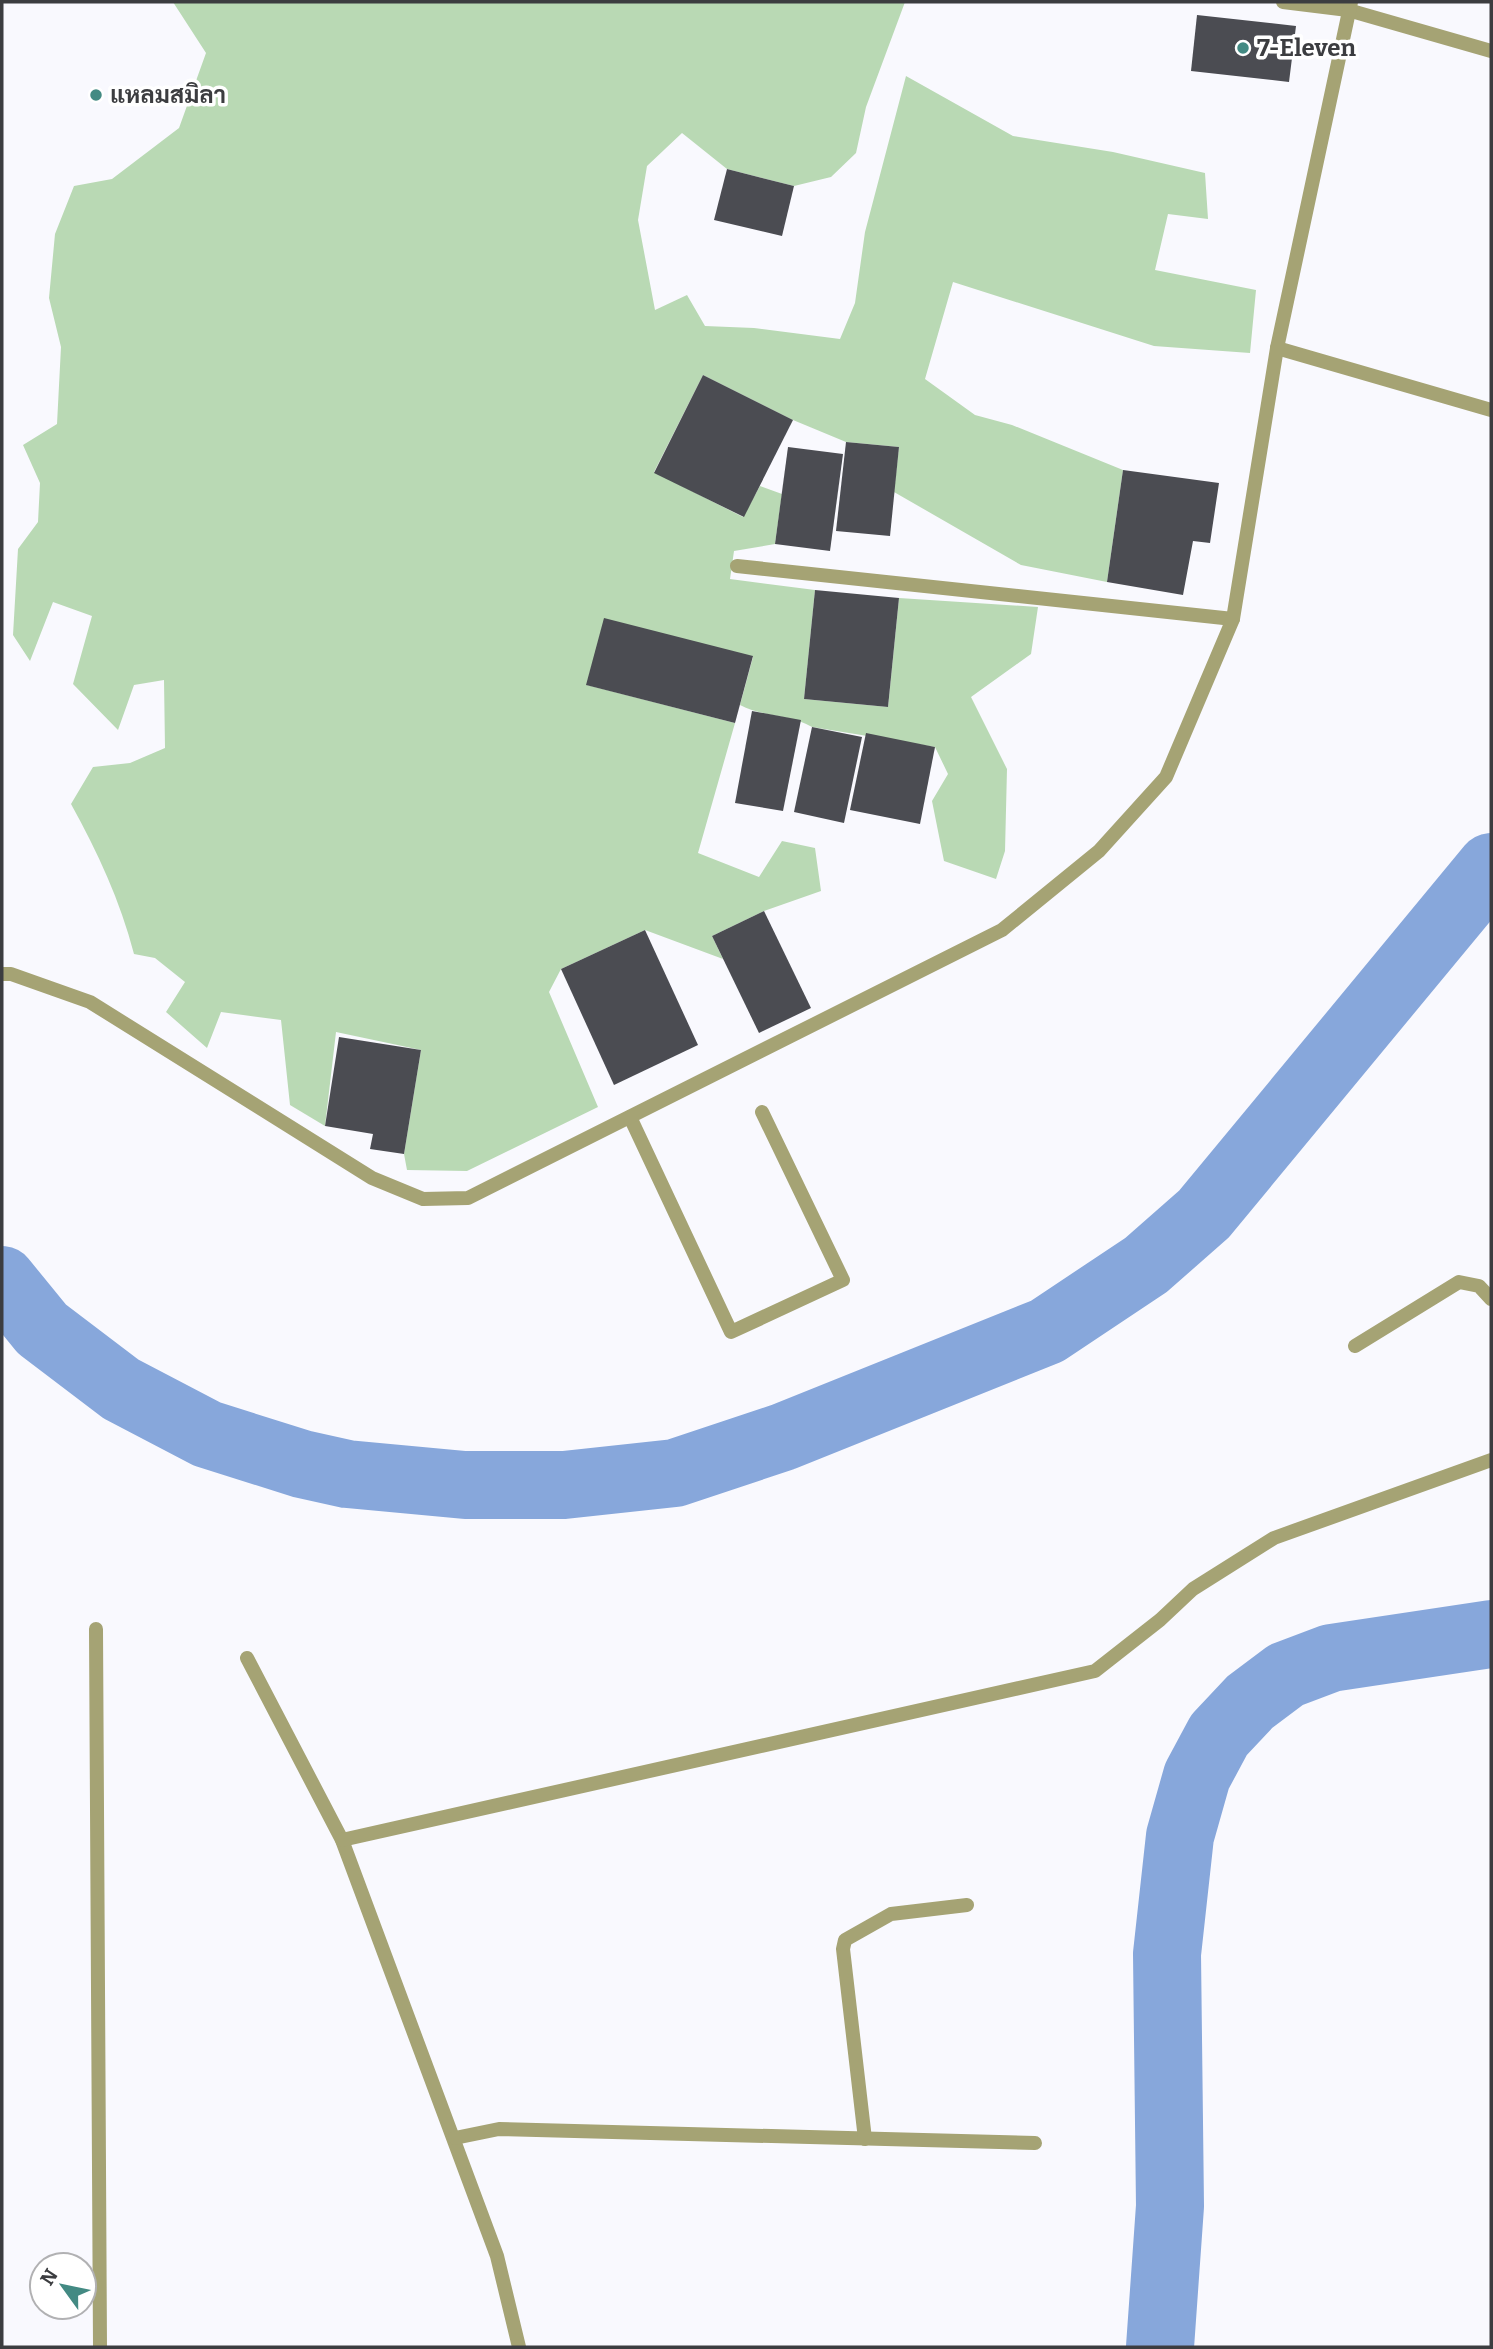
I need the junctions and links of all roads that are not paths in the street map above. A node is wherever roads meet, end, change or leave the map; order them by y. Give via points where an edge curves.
1 (1283, 2) edge
2 (1350, 6) edge
3 (1491, 51) edge
4 (1277, 348) junction
5 (1491, 411) edge
6 (737, 566) dead end
7 (1233, 619) junction
8 (6, 974) edge
9 (762, 1112) dead end
10 (630, 1116) junction
11 (1491, 1299) edge
12 (1354, 1346) dead end
13 (1491, 1460) edge
14 (96, 1629) dead end
15 (247, 1658) dead end
16 (342, 1840) junction
17 (967, 1905) dead end
18 (455, 2138) junction
19 (865, 2138) junction
20 (1035, 2143) dead end
21 (100, 2347) edge
22 (519, 2347) edge

1 - 2 street
2 - 3 street
2 - 4 street
4 - 5 street
4 - 7 street
6 - 7 street
7 - 10 street via 1166,777 1078,868 1002,930
8 - 10 street via 90,1002 372,1178 423,1199 468,1198
9 - 10 street via 843,1280 731,1332
11 - 12 street via 1479,1286 1459,1282
13 - 16 street via 1274,1538 1193,1589 1095,1671
14 - 21 street
15 - 16 street
16 - 18 street
17 - 19 street via 891,1913 845,1940
18 - 19 street via 499,2129
18 - 22 street via 497,2256
19 - 20 street

